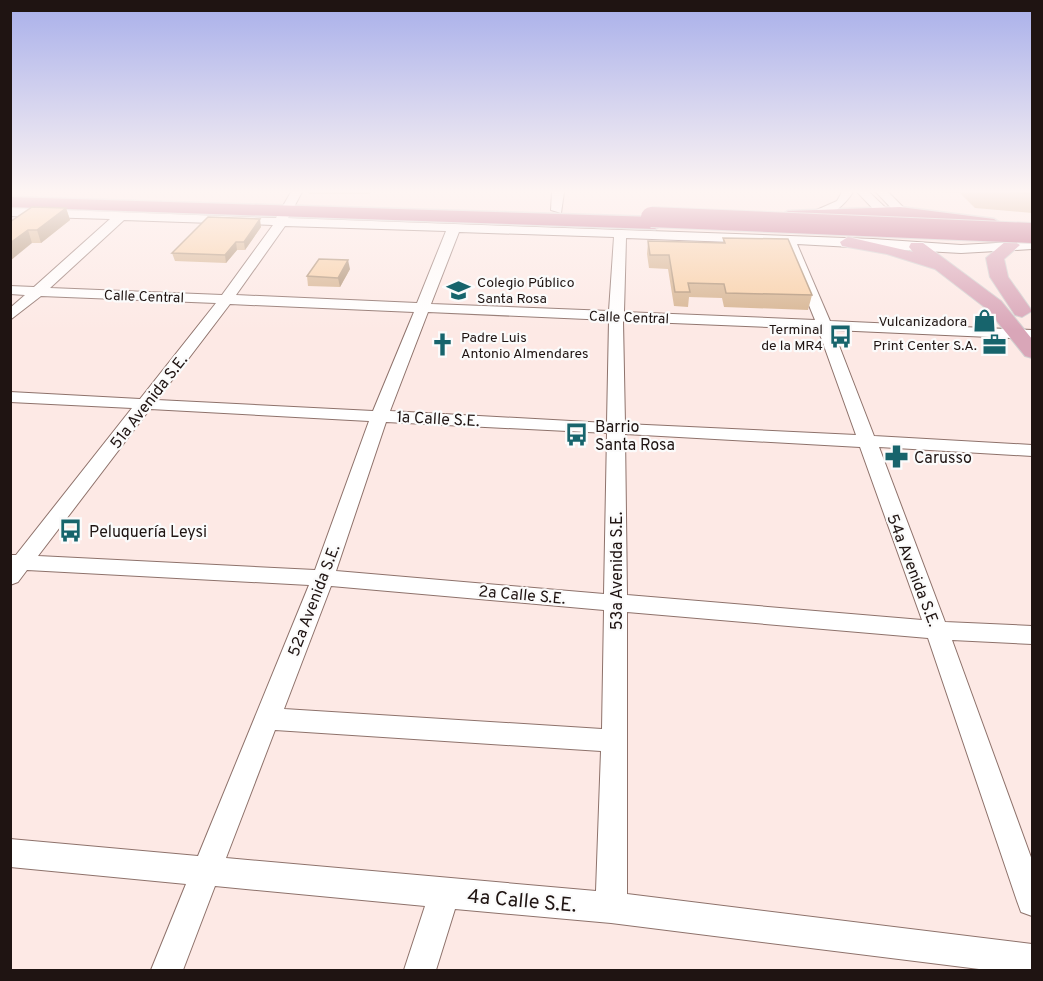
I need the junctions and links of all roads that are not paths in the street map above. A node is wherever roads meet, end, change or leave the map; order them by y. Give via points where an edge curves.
1 (98, 238) edge
2 (267, 238) edge
3 (450, 238) edge
4 (620, 238) edge
5 (713, 238) edge
6 (910, 238) edge
7 (924, 238) edge
8 (1008, 238) edge
9 (1032, 239) edge
10 (789, 241) junction
11 (848, 243) junction
12 (1012, 245) junction
13 (1032, 245) edge
14 (917, 247) junction
15 (937, 248) junction
16 (946, 269) junction
17 (10, 290) edge
18 (40, 292) junction
19 (226, 300) junction
20 (423, 308) junction
21 (10, 316) edge
22 (616, 317) junction
23 (825, 325) junction
24 (1026, 325) edge
25 (1032, 352) edge
26 (10, 396) edge
27 (146, 402) junction
28 (380, 415) junction
29 (617, 427) junction
30 (866, 442) junction
31 (1032, 450) edge
32 (14, 567) edge
33 (323, 578) junction
34 (616, 602) junction
35 (937, 630) junction
36 (1032, 635) edge
37 (267, 719) junction
38 (615, 741) junction
39 (10, 853) edge
40 (206, 871) junction
41 (444, 893) junction
42 (1032, 902) edge
43 (611, 908) junction
44 (1032, 960) edge
45 (167, 970) edge
46 (420, 970) edge

1 - 18 street
2 - 19 street, 51a Avenida S.E.
3 - 20 street, 52a Avenida S.E.
4 - 22 street, 53a Avenida S.E.
5 - 10 street
6 - 14 street
7 - 15 street
8 - 9 highway
10 - 11 street
10 - 23 street, 54a Avenida S.E.
11 - 14 street
11 - 16 main road via 891,250
12 - 13 street
12 - 15 street
12 - 24 main road via 995,258 995,267
14 - 15 street
14 - 16 main road
15 - 24 main road
16 - 24 main road
17 - 18 street, Calle Central
18 - 19 street, Calle Central
18 - 21 street
19 - 20 street, Calle Central
19 - 27 street, 51a Avenida S.E.
20 - 22 street, Calle Central
20 - 28 street, 52a Avenida S.E.
22 - 23 street, Calle Central
22 - 29 street, 53a Avenida S.E.
23 - 24 street, Calle Central
23 - 30 street, 54a Avenida S.E.
24 - 25 main road
26 - 27 street, 1a Calle S.E.
27 - 28 street, 1a Calle S.E.
27 - 32 street, 51a Avenida S.E.
28 - 29 street, 1a Calle S.E.
28 - 33 street, 52a Avenida S.E.
29 - 30 street, 1a Calle S.E.
29 - 34 street, 53a Avenida S.E.
30 - 31 street
30 - 35 street, 54a Avenida S.E.
32 - 33 street, 2a Calle S.E.
33 - 34 street, 2a Calle S.E.
33 - 37 street, 52a Avenida S.E.
34 - 35 street, 2a Calle S.E.
34 - 38 street, 53a Avenida S.E.
35 - 36 street, 2a Calle S.E.
35 - 42 street, 54a Avenida S.E.
37 - 38 street
37 - 40 street, 52a Avenida S.E.
38 - 43 street, 53a Avenida S.E.
39 - 40 street, 4a Calle S.E.
40 - 41 street, 4a Calle S.E.
40 - 45 street, 52a Avenida S.E.
41 - 43 street, 4a Calle S.E.
41 - 46 street
43 - 44 street, 4a Calle S.E.

